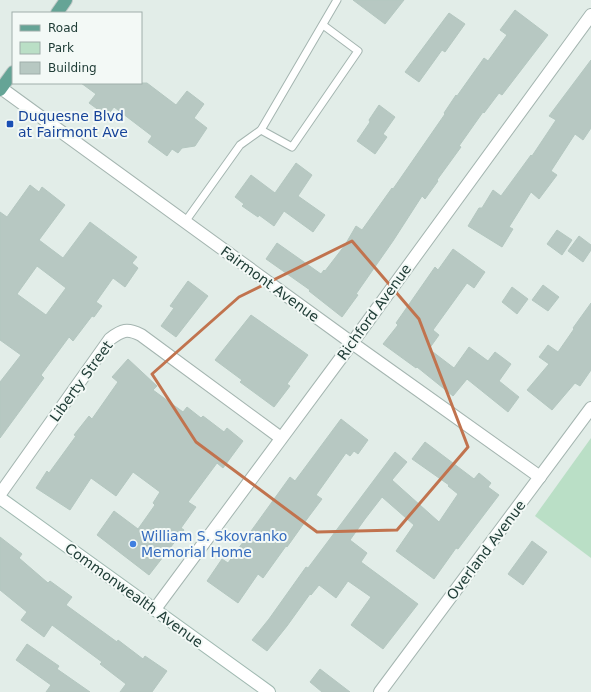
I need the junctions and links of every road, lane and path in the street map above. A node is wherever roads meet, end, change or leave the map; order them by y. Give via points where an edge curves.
1 (66, 0) edge
2 (337, 0) edge
3 (58, 12) edge
4 (591, 15) edge
5 (323, 25) junction
6 (12, 73) edge
7 (1, 89) edge
8 (261, 130) junction
9 (185, 222) junction
10 (352, 343) junction
11 (591, 408) edge
12 (281, 438) junction
13 (540, 477) junction
14 (0, 494) edge
15 (0, 498) edge
16 (155, 609) junction
17 (269, 692) edge
18 (380, 692) edge

1 - 3 main road
2 - 5 lane
4 - 10 street, Richford Avenue
5 - 8 lane
5 - 8 lane via 358,51 292,147
6 - 7 main road
7 - 9 street, Fairmont Avenue
8 - 9 lane via 240,145
9 - 10 street, Fairmont Avenue
10 - 12 street, Richford Avenue
10 - 13 street, Fairmont Avenue
11 - 13 street, Overland Avenue
12 - 14 street, Liberty Street via 142,335 125,331 110,339
12 - 16 street, Richford Avenue
13 - 18 street, Overland Avenue
15 - 16 street, Commonwealth Avenue
16 - 17 street, Commonwealth Avenue

